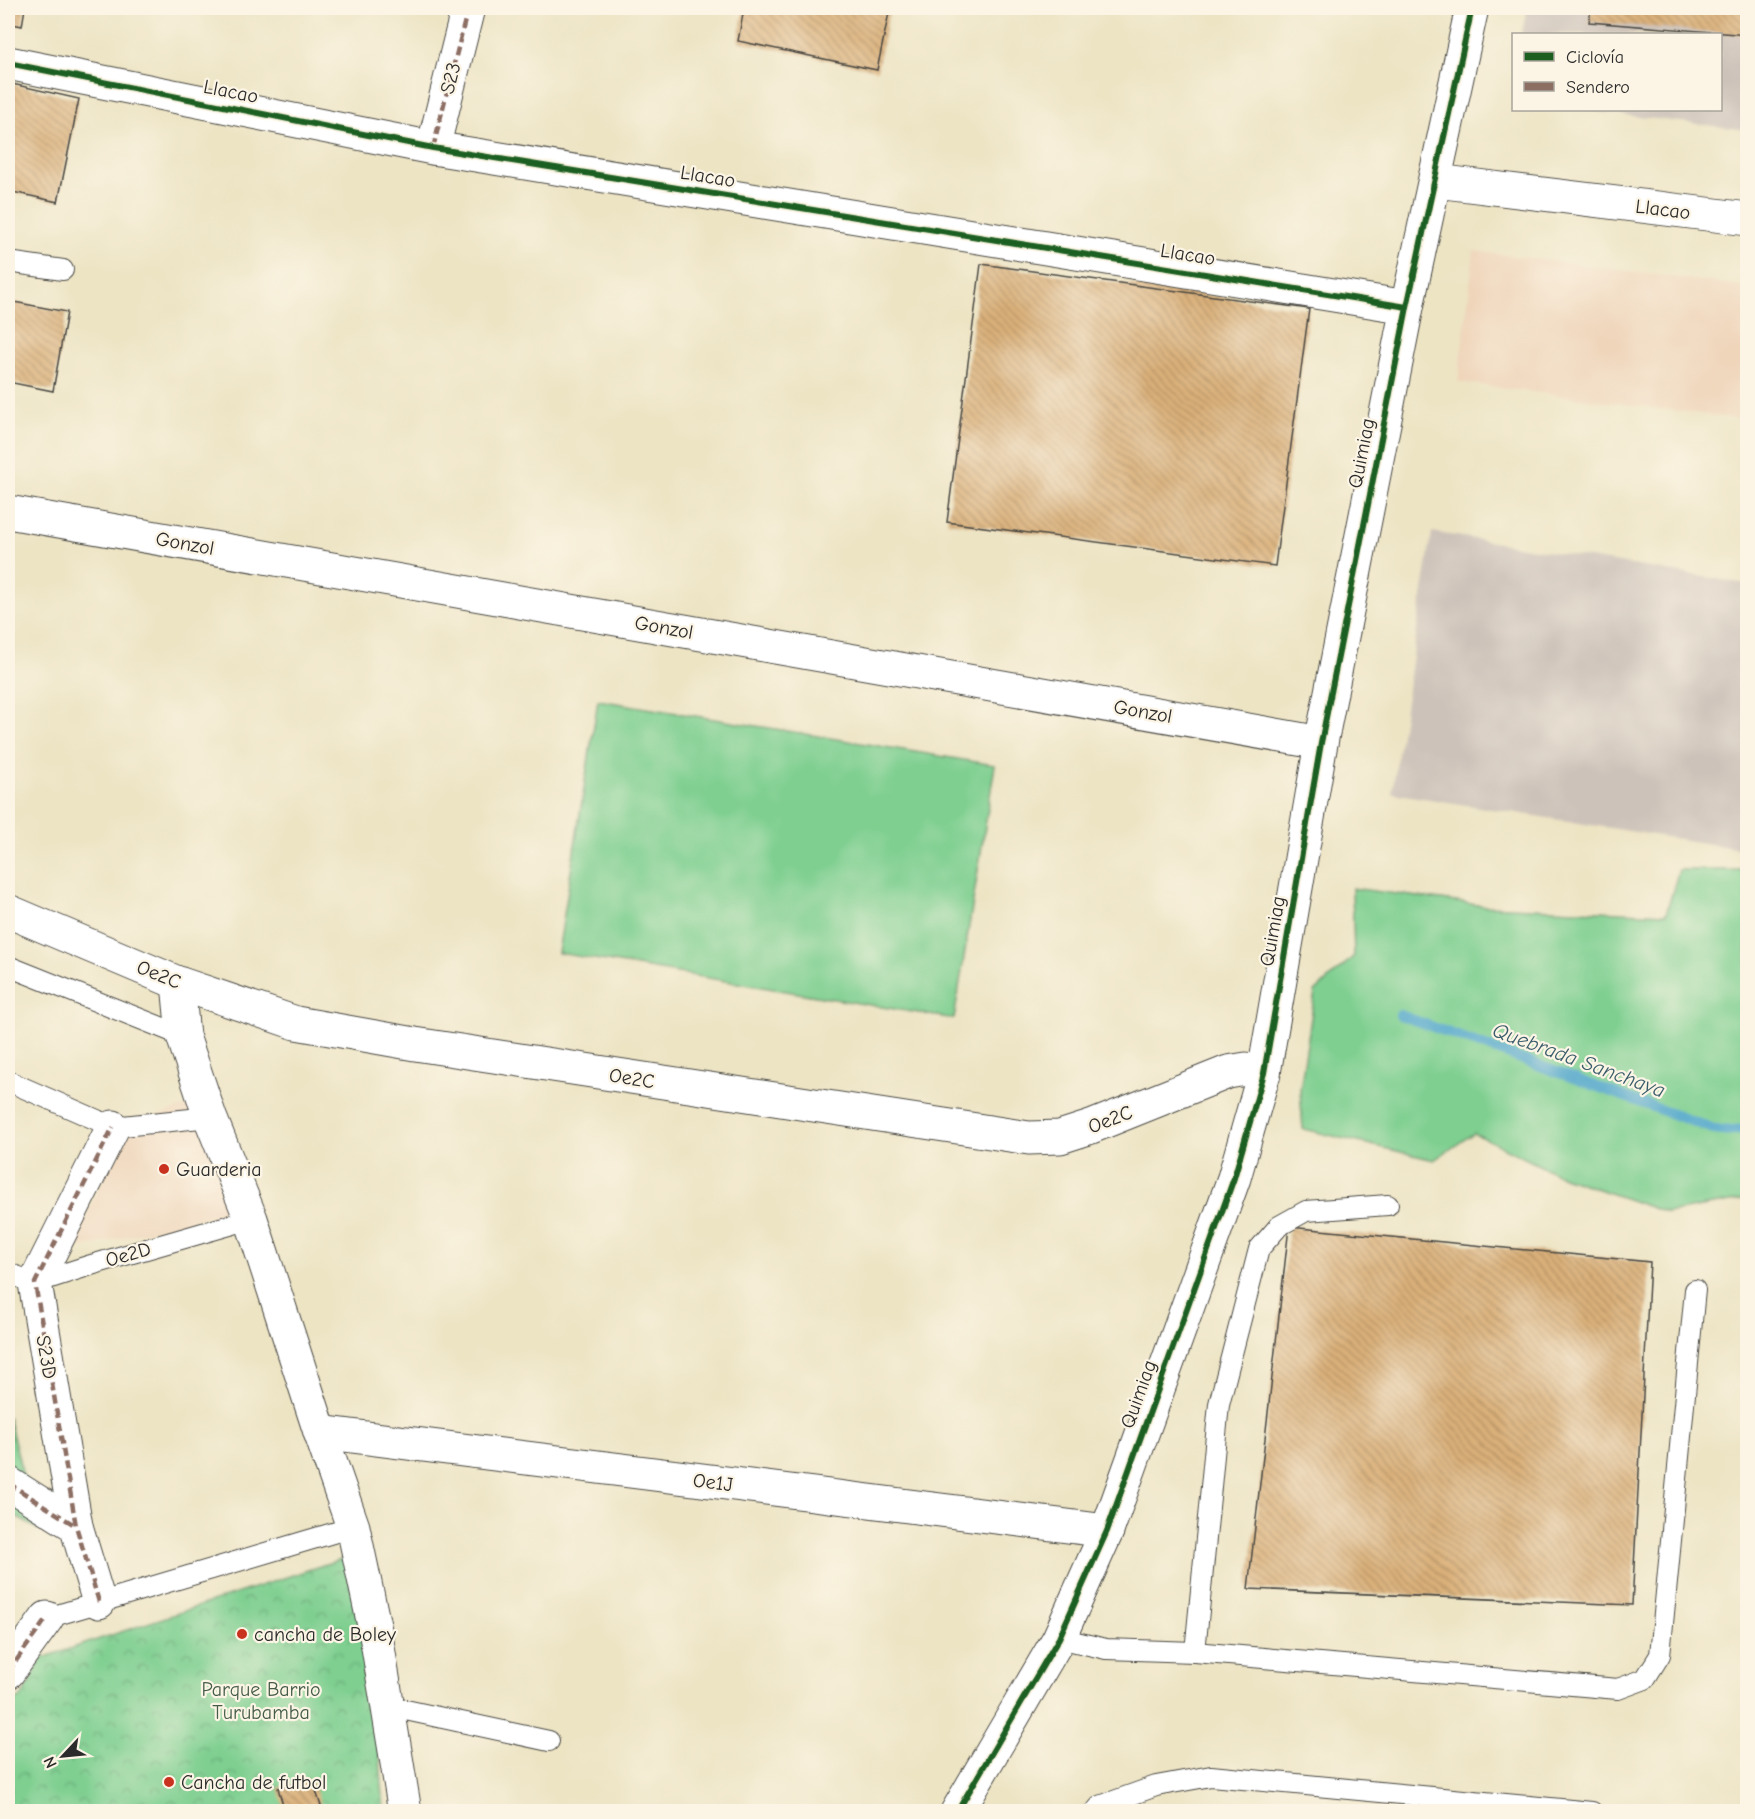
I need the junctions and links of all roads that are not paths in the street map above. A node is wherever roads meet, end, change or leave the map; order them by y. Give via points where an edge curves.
1 (468, 8) edge
2 (1472, 8) edge
3 (8, 63) edge
4 (433, 148) junction
5 (1436, 181) junction
6 (1748, 219) edge
7 (8, 262) edge
8 (63, 270) dead end
9 (1407, 307) junction
10 (8, 512) edge
11 (1321, 743) junction
12 (8, 911) edge
13 (8, 966) edge
14 (178, 983) junction
15 (183, 1036) junction
16 (1264, 1073) junction
17 (8, 1081) edge
18 (210, 1117) junction
19 (114, 1127) junction
20 (1388, 1206) dead end
21 (251, 1219) junction
22 (21, 1278) edge
23 (1695, 1290) dead end
24 (320, 1432) junction
25 (8, 1483) edge
26 (76, 1526) junction
27 (353, 1527) junction
28 (1107, 1531) junction
29 (99, 1602) junction
30 (47, 1618) joint
31 (1059, 1638) junction
32 (1195, 1652) junction
33 (8, 1672) edge
34 (387, 1706) junction
35 (549, 1741) dead end
36 (405, 1812) edge
37 (957, 1812) edge
38 (1095, 1812) edge
39 (1592, 1812) edge

1 - 4 street, S23
2 - 5 street, Quimiag
3 - 4 street, Llacao
4 - 9 street, Llacao
5 - 6 street, Llacao
5 - 9 street, Quimiag
7 - 8 lane
9 - 11 street, Quimiag
10 - 11 street, Gonzol
11 - 16 street, Quimiag
12 - 14 street, Oe2C
13 - 15 lane
14 - 15 street
14 - 16 street, Oe2C via 296,1023 1029,1138 1060,1137 1091,1127 1228,1072
15 - 18 street
16 - 28 street, Quimiag via 1233,1178
17 - 19 lane
18 - 19 lane
18 - 21 street
19 - 22 street
20 - 32 lane via 1306,1211 1279,1226 1260,1249 1220,1404
21 - 22 lane, Oe2D via 91,1265
21 - 24 street
22 - 26 street, S23D
23 - 32 lane via 1660,1655 1645,1679 1618,1689
24 - 27 street
24 - 28 street, Oe1J
25 - 26 street
26 - 29 street, S23D
27 - 29 lane
27 - 34 street
28 - 31 street, Quimiag
29 - 30 lane
30 - 33 street
31 - 32 lane via 1106,1648
31 - 37 street, Quimiag
34 - 35 lane
34 - 36 street
38 - 39 lane via 1100,1806 1156,1786 1212,1776

